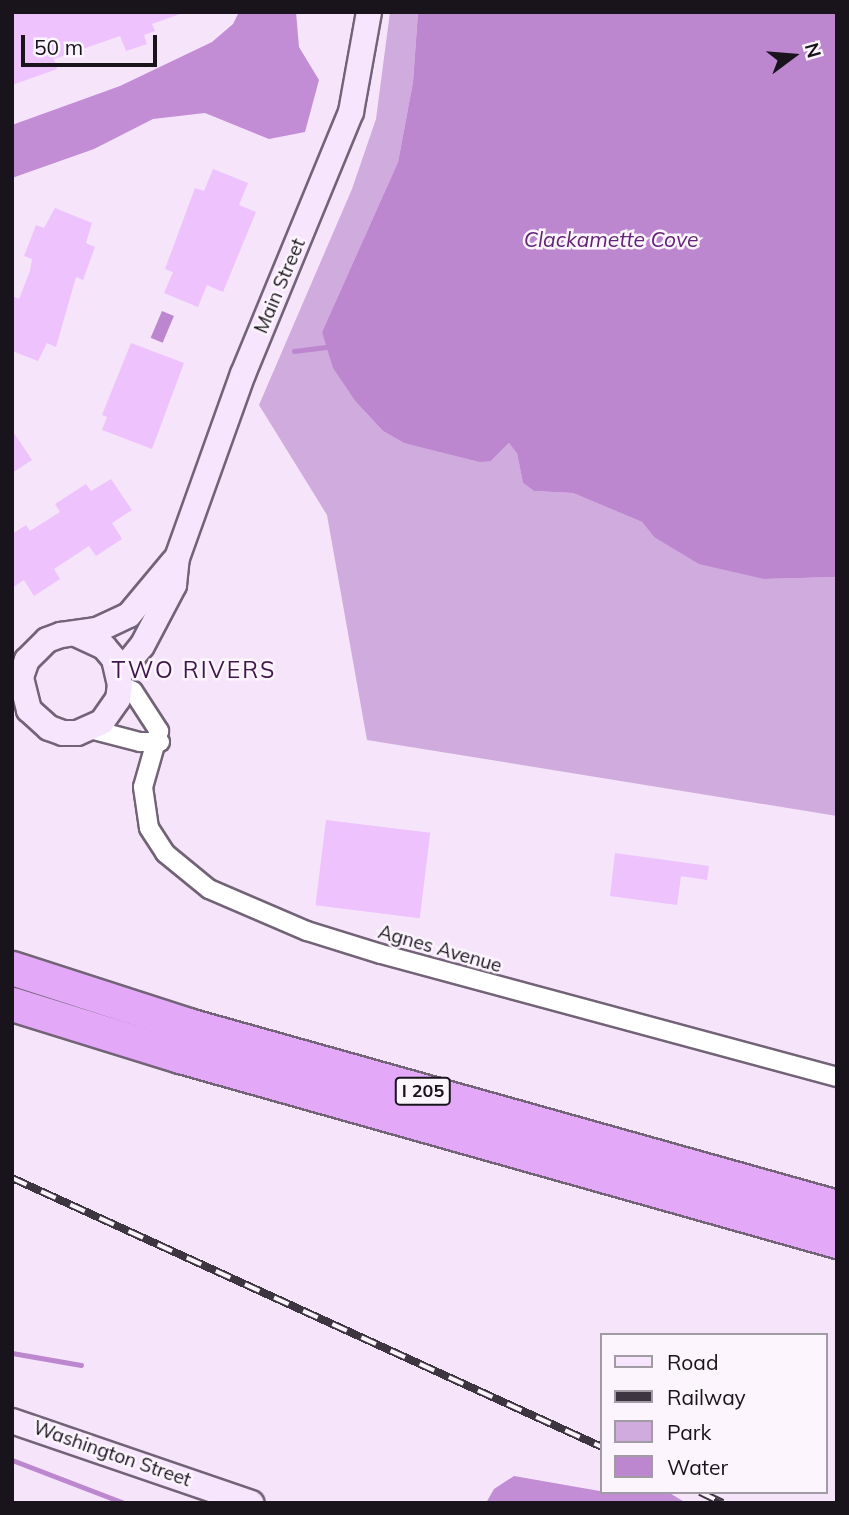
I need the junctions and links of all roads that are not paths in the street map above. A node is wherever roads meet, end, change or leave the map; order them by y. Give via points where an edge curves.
1 (369, 12) edge
2 (177, 558) junction
3 (76, 634) junction
4 (20, 665) edge
5 (120, 679) junction
6 (20, 710) edge
7 (90, 729) junction
8 (160, 742) junction
9 (12, 968) edge
10 (12, 1004) edge
11 (837, 1077) edge
12 (837, 1207) edge
13 (837, 1241) edge
14 (12, 1420) edge
15 (251, 1503) edge

1 - 2 street, Main Street via 351,112 243,374
2 - 3 street, Main Street via 129,615 106,627
2 - 5 street, Main Street via 174,585 162,611
3 - 4 street, Main Street via 47,640
3 - 5 street via 104,647
4 - 6 street, Main Street
5 - 7 street, Main Street via 112,711
5 - 8 street via 143,704 159,731
6 - 7 street, Main Street via 63,733
7 - 8 street via 140,742
8 - 11 street, Agnes Avenue via 147,764 143,786 149,828 165,853 238,904 307,931 467,980
9 - 12 highway, I 205 via 188,1024
10 - 13 highway, I 205 via 192,1060
14 - 15 street, Washington Street

